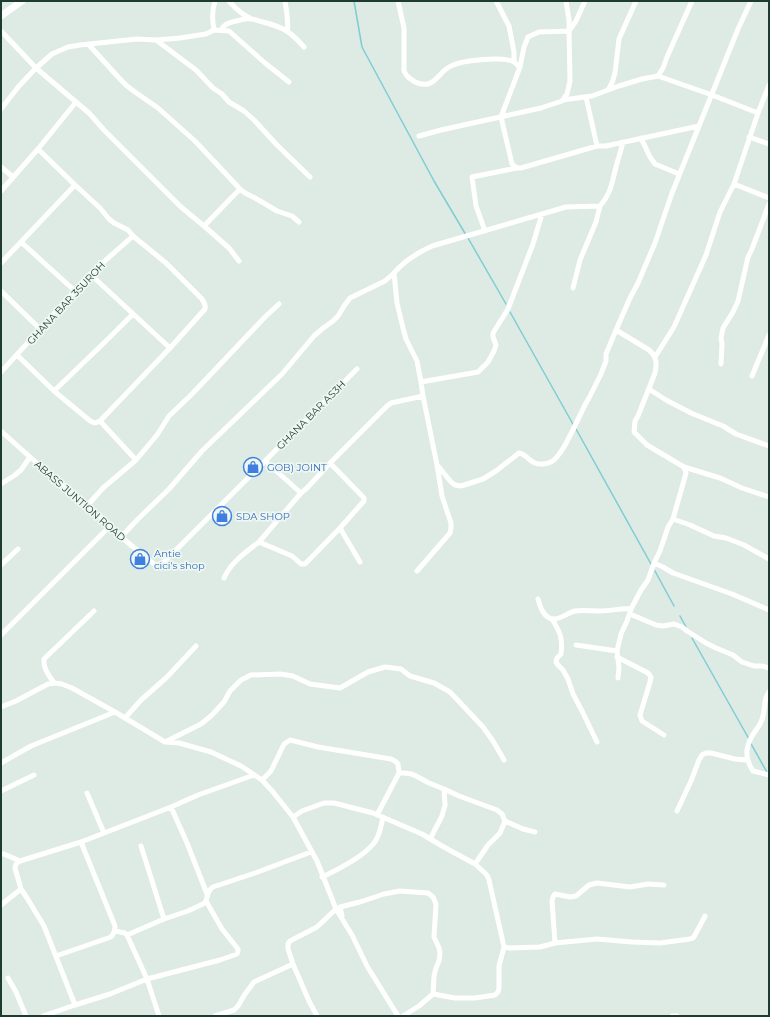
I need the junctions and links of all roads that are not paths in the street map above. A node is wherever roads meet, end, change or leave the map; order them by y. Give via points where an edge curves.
1 (22, 1) edge
2 (215, 1) edge
3 (229, 1) edge
4 (285, 1) edge
5 (398, 1) edge
6 (496, 1) edge
7 (566, 1) edge
8 (585, 1) edge
9 (636, 1) edge
10 (692, 1) edge
11 (751, 1) edge
12 (2, 13) edge
13 (250, 18) junction
14 (214, 30) junction
15 (221, 30) junction
16 (1, 31) edge
17 (569, 31) junction
18 (288, 32) junction
19 (156, 40) junction
20 (89, 45) junction
21 (304, 47) dead end
22 (514, 62) junction
23 (520, 67) junction
24 (36, 68) junction
25 (658, 76) junction
26 (289, 82) dead end
27 (769, 85) edge
28 (608, 90) junction
29 (712, 95) junction
30 (586, 97) junction
31 (563, 100) junction
32 (76, 102) junction
33 (1, 109) edge
34 (758, 113) junction
35 (501, 117) junction
36 (699, 126) junction
37 (419, 136) dead end
38 (749, 137) junction
39 (641, 138) junction
40 (623, 142) junction
41 (769, 144) edge
42 (597, 146) junction
43 (38, 150) junction
44 (1, 167) edge
45 (517, 168) junction
46 (679, 174) junction
47 (14, 177) junction
48 (310, 177) dead end
49 (734, 184) junction
50 (74, 185) junction
51 (240, 189) junction
52 (1, 191) edge
53 (769, 198) edge
54 (769, 204) edge
55 (600, 206) junction
56 (542, 214) junction
57 (298, 222) dead end
58 (204, 226) junction
59 (484, 231) junction
60 (133, 236) junction
61 (22, 242) junction
62 (239, 261) dead end
63 (1, 263) edge
64 (394, 273) junction
65 (90, 274) junction
66 (573, 288) dead end
67 (1, 291) edge
68 (75, 291) junction
69 (279, 304) dead end
70 (133, 314) junction
71 (40, 329) junction
72 (616, 330) junction
73 (769, 335) edge
74 (170, 348) junction
75 (17, 355) junction
76 (655, 357) junction
77 (721, 364) dead end
78 (357, 369) dead end
79 (1, 372) edge
80 (752, 376) dead end
81 (422, 382) junction
82 (649, 389) junction
83 (54, 391) junction
84 (423, 396) junction
85 (100, 421) junction
86 (1, 431) edge
87 (769, 446) edge
88 (30, 457) junction
89 (136, 460) junction
90 (265, 461) junction
91 (330, 463) junction
92 (437, 465) junction
93 (684, 467) junction
94 (1, 484) edge
95 (301, 493) junction
96 (769, 497) edge
97 (87, 506) junction
98 (673, 518) junction
99 (110, 526) junction
100 (340, 528) junction
101 (121, 537) junction
102 (260, 542) junction
103 (18, 549) dead end
104 (769, 559) edge
105 (360, 562) dead end
106 (163, 563) joint
107 (654, 563) junction
108 (1, 565) edge
109 (417, 571) dead end
110 (224, 578) dead end
111 (538, 599) dead end
112 (769, 610) edge
113 (94, 611) dead end
114 (630, 611) junction
115 (552, 619) junction
116 (1, 634) edge
117 (576, 645) dead end
118 (196, 646) dead end
119 (617, 654) junction
120 (769, 668) edge
121 (618, 678) dead end
122 (54, 683) junction
123 (768, 695) edge
124 (1, 707) edge
125 (115, 712) junction
126 (125, 718) junction
127 (664, 735) dead end
128 (165, 742) junction
129 (597, 742) dead end
130 (504, 760) dead end
131 (747, 760) junction
132 (1, 763) edge
133 (399, 773) junction
134 (34, 774) dead end
135 (254, 775) junction
136 (769, 775) edge
137 (262, 780) junction
138 (444, 789) junction
139 (1, 791) edge
140 (87, 792) dead end
141 (171, 807) junction
142 (677, 811) dead end
143 (377, 815) junction
144 (293, 817) junction
145 (383, 817) junction
146 (505, 821) junction
147 (535, 832) dead end
148 (104, 833) junction
149 (430, 839) junction
150 (81, 842) junction
151 (141, 846) dead end
152 (311, 852) junction
153 (1, 854) edge
154 (20, 861) junction
155 (475, 864) junction
156 (322, 877) junction
157 (664, 885) dead end
158 (20, 889) junction
159 (208, 894) junction
160 (206, 901) junction
161 (1, 905) edge
162 (336, 909) junction
163 (705, 916) dead end
164 (164, 919) junction
165 (347, 928) junction
166 (115, 931) junction
167 (127, 935) junction
168 (555, 943) junction
169 (504, 947) junction
170 (56, 956) junction
171 (293, 964) junction
172 (8, 978) dead end
173 (147, 979) junction
174 (433, 994) junction
175 (75, 1005) junction
176 (26, 1016) edge
177 (43, 1016) edge
178 (159, 1016) edge
179 (215, 1016) edge
180 (317, 1016) edge
181 (398, 1016) edge
182 (402, 1016) edge
183 (672, 1016) edge
184 (678, 1016) edge

1 - 12 street
2 - 14 street via 212,21
3 - 13 street via 243,15
4 - 18 street
5 - 22 street via 404,28 404,71 411,80 425,85 430,84 446,68 455,64 488,59
6 - 22 street via 509,26
7 - 17 street
8 - 17 street
9 - 28 street via 619,39 615,73
10 - 25 street
11 - 29 street
13 - 15 street via 228,23
13 - 18 street via 284,28
14 - 15 street
14 - 19 street via 206,34
15 - 26 street via 230,31
16 - 24 street
17 - 23 street via 539,32 528,37
17 - 31 street via 570,81
18 - 21 street
19 - 20 street via 137,39
19 - 48 street via 196,70 229,102 244,111
20 - 24 street via 68,47 52,54
20 - 51 street via 123,82 158,108 195,141
22 - 23 street
23 - 35 street
24 - 32 street
24 - 33 street
25 - 28 street
25 - 29 street
27 - 34 street
28 - 30 street
29 - 34 street
29 - 36 street
30 - 31 street
30 - 42 street
31 - 35 street via 554,105
32 - 43 street
32 - 58 street via 181,207
34 - 38 street
35 - 37 street
35 - 45 street via 512,164
36 - 39 street
36 - 46 street
38 - 41 street
38 - 49 street
39 - 40 street
39 - 46 street via 655,164
40 - 42 street
40 - 55 street via 608,196
42 - 45 street
43 - 47 street
43 - 50 street
44 - 47 street
45 - 59 street via 472,177 476,206
46 - 72 street via 655,243
47 - 52 street
49 - 53 street
49 - 76 street via 720,212 706,255 674,327
50 - 60 street via 109,219 128,230
50 - 61 street
51 - 57 street via 277,211 292,216
51 - 58 street
54 - 77 street via 748,257 734,312 723,328
55 - 56 street via 566,207
55 - 66 street via 580,260
56 - 59 street
56 - 81 street via 508,309 493,333 496,345 488,362 478,372
58 - 62 street via 229,248
59 - 64 street via 432,246 408,260
60 - 65 street, GHANA BAR 3SUROH
60 - 74 street via 166,263 204,303 205,309
61 - 63 street
61 - 68 street
64 - 81 street via 403,328 417,361
64 - 101 street via 385,281 350,298 338,316 314,336 282,374 202,451 169,489
65 - 68 street, GHANA BAR 3SUROH
65 - 70 street
67 - 71 street
68 - 71 street, GHANA BAR 3SUROH
69 - 89 street via 169,416
70 - 74 street
70 - 83 street
71 - 75 street, GHANA BAR 3SUROH
72 - 76 street via 649,350
72 - 92 street via 601,374 566,444 556,458 542,464 535,463 519,453 483,479 461,486 451,482
73 - 80 street
74 - 85 street
75 - 79 street, GHANA BAR 3SUROH
75 - 83 street
76 - 82 street via 656,367
78 - 90 street, GHANA BAR AS3H
81 - 84 street
82 - 87 street via 691,413
82 - 93 street via 635,421 634,432 647,445
83 - 85 street via 93,423
84 - 91 street via 386,407
84 - 92 street
85 - 89 street
86 - 88 street, ABASS JUNTION ROAD
88 - 94 street via 21,470
88 - 97 street, ABASS JUNTION ROAD
89 - 97 street
90 - 95 street
90 - 106 street, GHANA BAR AS3H
91 - 95 street
91 - 100 street via 364,498
92 - 109 street via 451,528 450,533
93 - 96 street
93 - 98 street via 686,473
95 - 102 street
97 - 99 street, ABASS JUNTION ROAD
98 - 104 street via 714,536 744,545
98 - 107 street
99 - 101 street, ABASS JUNTION ROAD
99 - 116 street
100 - 102 street via 305,564
100 - 105 street
101 - 106 street, ABASS JUNTION ROAD via 154,564
102 - 110 street via 237,560
103 - 108 street
107 - 112 street via 673,573
107 - 114 street via 648,580
111 - 115 street via 542,610
113 - 122 street via 44,659 43,665
114 - 115 street via 624,608 575,611
114 - 119 street
114 - 120 street via 656,625 682,626 706,643 742,662
115 - 129 street via 560,631 562,642 561,654 556,662 568,679
117 - 119 street
118 - 126 street
119 - 121 street
119 - 127 street via 651,677 640,718
122 - 124 street
122 - 125 street via 72,688
123 - 131 street via 761,723 752,736 746,752
125 - 126 street
125 - 132 street via 31,746
126 - 128 street
128 - 130 street via 201,724 224,702 241,680 251,675 280,674 293,676 310,684 340,688 368,672 386,667 401,669 410,676 434,683 450,692 483,727
128 - 135 street via 211,752
131 - 136 street via 753,770
131 - 142 street via 711,753 702,755
133 - 137 street via 398,764 391,759 290,740 284,744 272,771
133 - 138 street via 414,774
133 - 143 street
134 - 139 street
135 - 137 street
135 - 141 street via 198,794
137 - 144 street
138 - 146 street via 497,810
138 - 149 street via 446,805
140 - 148 street
141 - 148 street
141 - 159 street
143 - 144 street via 334,803 324,803
143 - 145 street
144 - 152 street
145 - 149 street
145 - 156 street via 375,843
146 - 147 street
146 - 155 street via 500,833
148 - 150 street
149 - 155 street
150 - 154 street
150 - 166 street
151 - 164 street
152 - 156 street
152 - 159 street via 213,887
153 - 154 street
154 - 158 street via 15,868
155 - 169 street via 490,880
156 - 162 street
157 - 168 street via 630,887 597,883 589,885 576,896 556,894 552,901
158 - 161 street
158 - 170 street via 44,926
159 - 160 street
160 - 164 street via 188,911
160 - 173 street via 222,929 238,949 237,954
162 - 165 street
162 - 171 street via 317,926 289,943 288,949
163 - 168 street via 695,936 690,939 660,943 597,939
164 - 167 street
165 - 174 street via 340,907 400,891 428,892 436,904 434,937 440,954 434,976
165 - 181 street
166 - 167 street
166 - 170 street via 111,937
167 - 173 street
168 - 169 street via 540,948
169 - 174 street via 499,966 499,988 495,995 455,998
170 - 175 street
171 - 179 street via 254,982 234,1010
171 - 180 street
172 - 176 street
173 - 175 street
173 - 178 street
174 - 182 street
175 - 177 street
183 - 184 street

